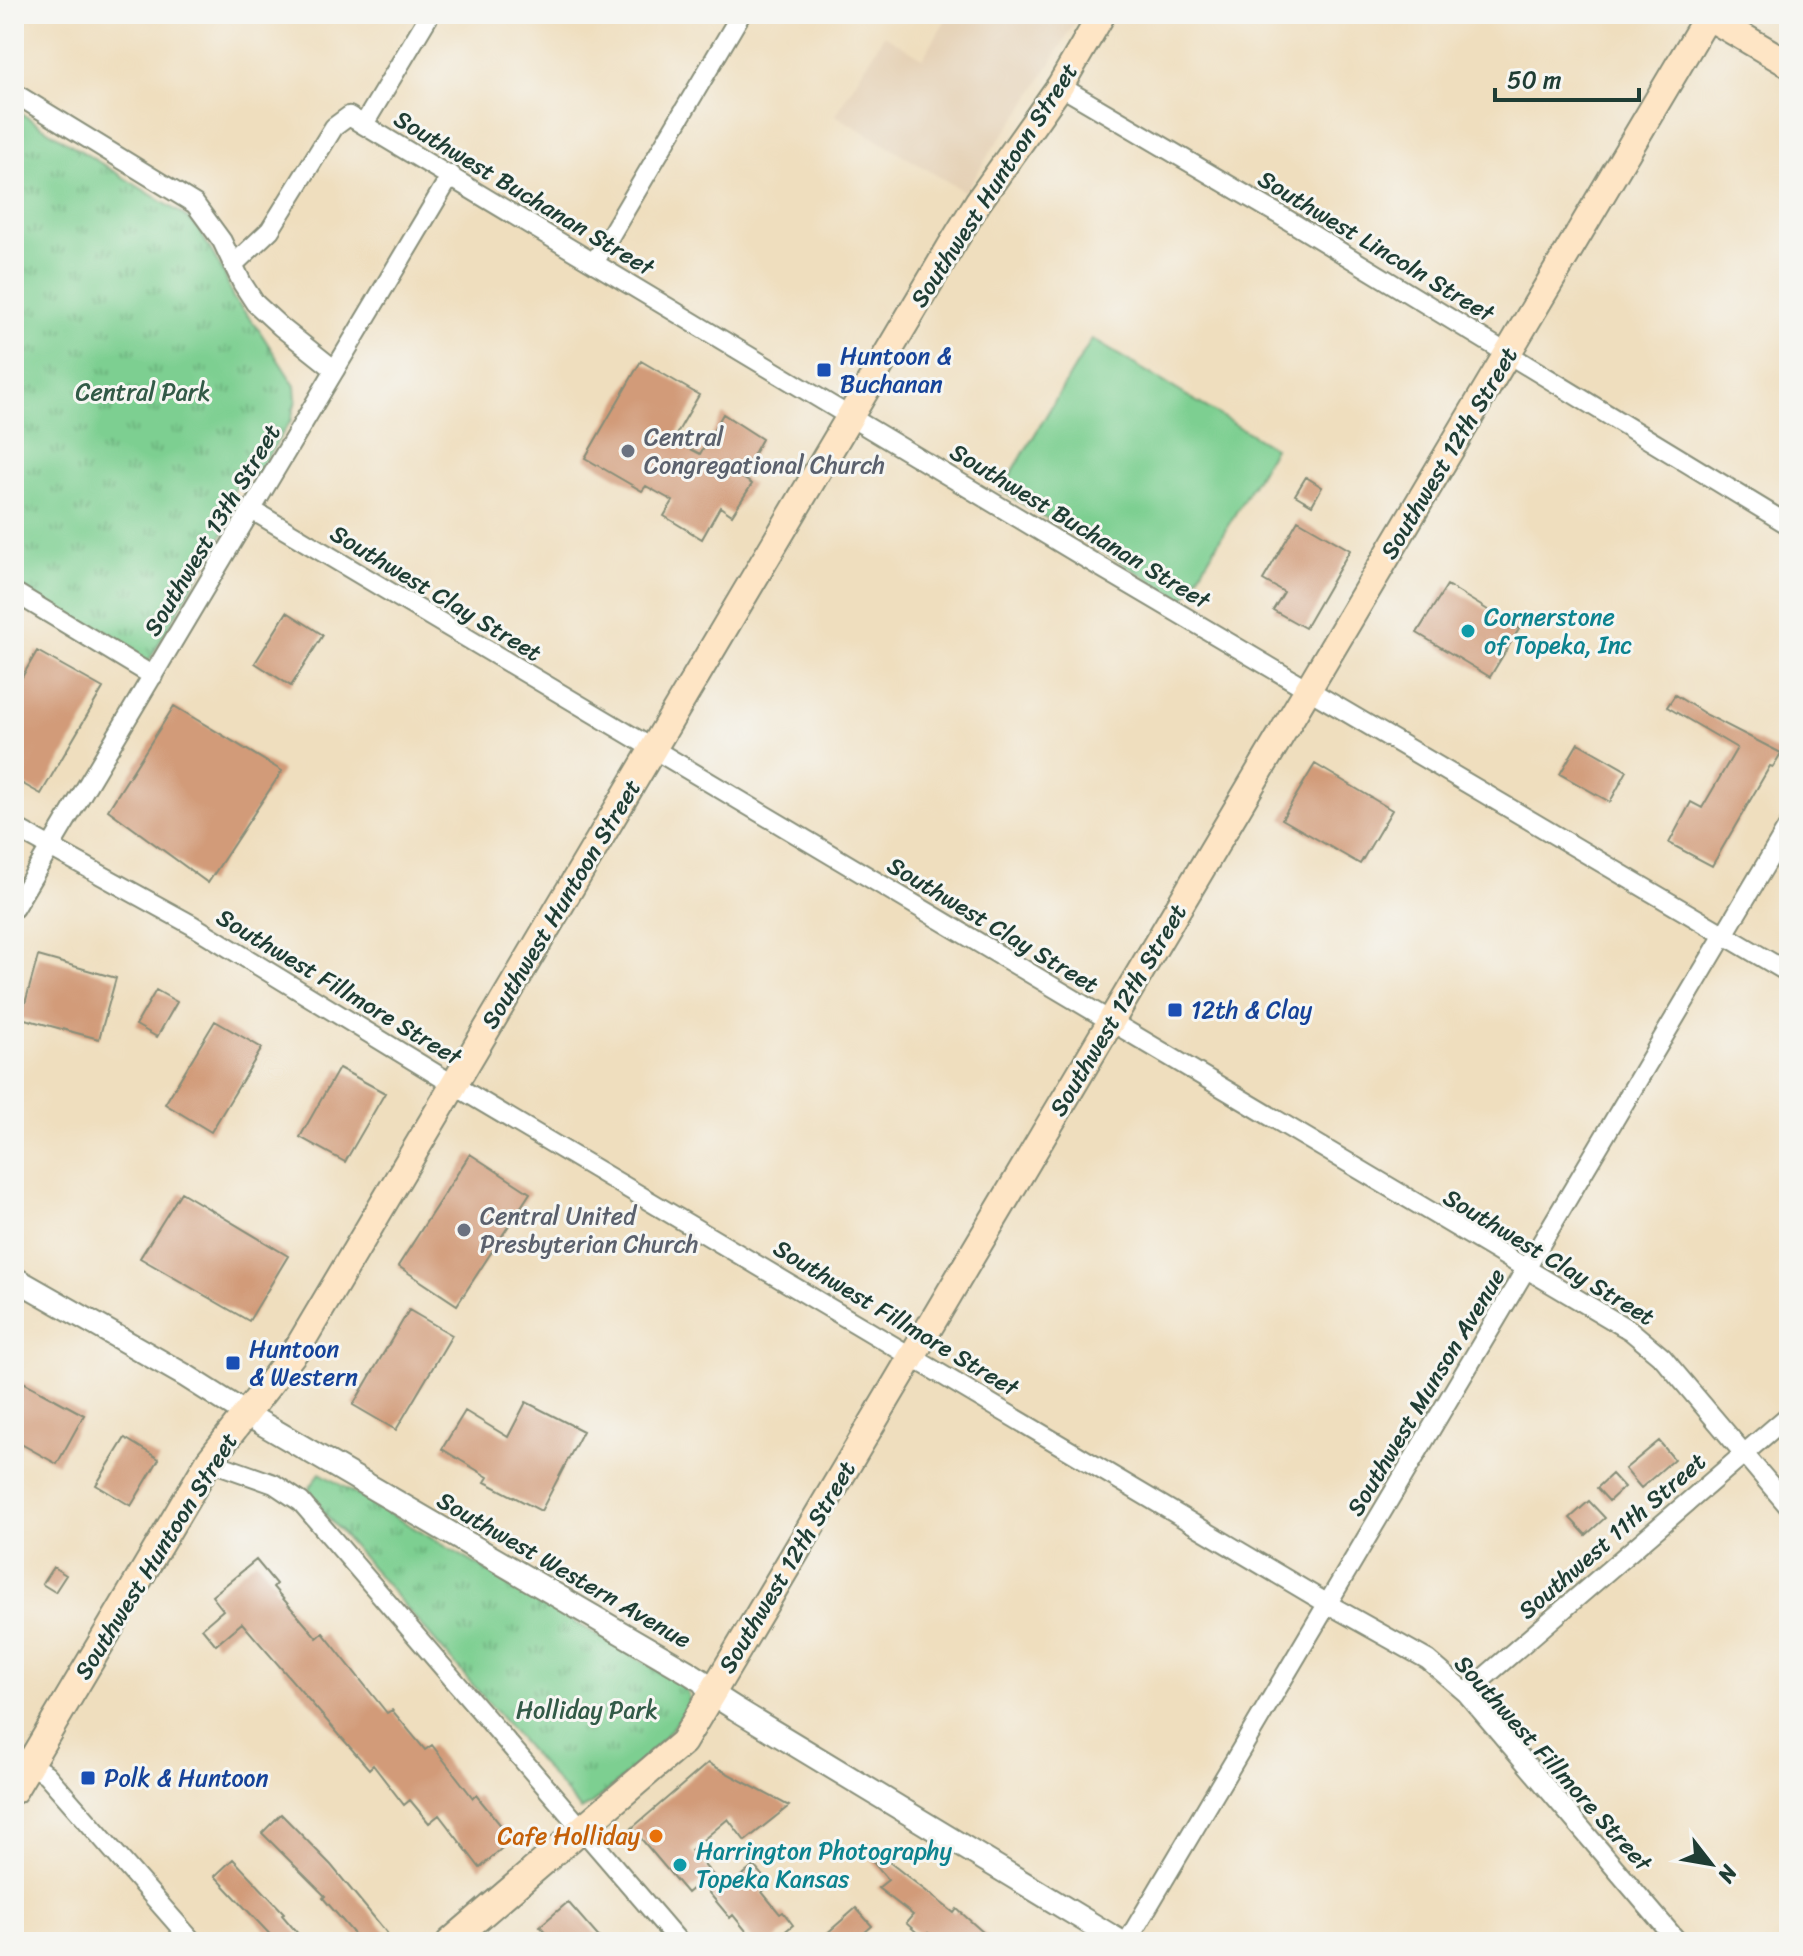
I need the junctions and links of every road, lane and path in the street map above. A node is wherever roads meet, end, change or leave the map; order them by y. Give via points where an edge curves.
1 (430, 14) edge
2 (741, 14) edge
3 (1102, 14) edge
4 (1707, 15) edge
5 (1789, 64) edge
6 (1060, 86) junction
7 (14, 93) edge
8 (356, 120) junction
9 (451, 175) junction
10 (594, 263) junction
11 (233, 265) junction
12 (1507, 354) junction
13 (335, 370) junction
14 (850, 418) junction
15 (252, 510) junction
16 (1789, 525) edge
17 (14, 592) edge
18 (153, 676) junction
19 (1308, 689) junction
20 (653, 749) junction
21 (1789, 825) edge
22 (14, 827) edge
23 (50, 848) junction
24 (14, 908) edge
25 (1725, 935) junction
26 (1789, 973) edge
27 (1110, 1023) junction
28 (454, 1085) junction
29 (1527, 1269) junction
30 (14, 1278) edge
31 (912, 1356) junction
32 (246, 1414) junction
33 (1789, 1415) edge
34 (1744, 1454) junction
35 (209, 1461) junction
36 (1789, 1507) edge
37 (1328, 1604) junction
38 (711, 1693) junction
39 (1466, 1693) junction
40 (22, 1760) edge
41 (14, 1790) edge
42 (583, 1828) junction
43 (193, 1942) edge
44 (450, 1942) edge
45 (679, 1942) edge
46 (1121, 1942) edge
47 (1127, 1942) edge
48 (1678, 1942) edge

1 - 8 street
2 - 10 street
3 - 6 main road, Southwest Huntoon Street
4 - 5 main road
4 - 12 main road, Southwest 12th Street
6 - 12 street, Southwest Lincoln Street
6 - 14 main road, Southwest Huntoon Street via 978,202
7 - 11 street via 195,204
8 - 9 street, Southwest Buchanan Street
8 - 11 street via 334,127 270,230
9 - 10 street, Southwest Buchanan Street
9 - 13 street, Southwest 13th Street
10 - 14 street, Southwest Buchanan Street
11 - 13 street via 255,303
12 - 16 street, Southwest Lincoln Street
12 - 19 main road, Southwest 12th Street
13 - 15 street, Southwest 13th Street
14 - 19 street, Southwest Buchanan Street
14 - 20 main road, Southwest Huntoon Street
15 - 18 street, Southwest 13th Street
15 - 20 street, Southwest Clay Street
17 - 18 street
18 - 23 street, Southwest 13th Street
19 - 25 street, Southwest Buchanan Street
19 - 27 main road, Southwest 12th Street
20 - 27 street, Southwest Clay Street
20 - 28 main road, Southwest Huntoon Street
21 - 25 street, Southwest Munson Avenue
22 - 23 street, Southwest Fillmore Street
23 - 24 street, Southwest 13th Street
23 - 28 street, Southwest Fillmore Street via 192,925
25 - 26 street, Southwest Buchanan Street
25 - 29 street, Southwest Munson Avenue
27 - 29 street, Southwest Clay Street
27 - 31 main road, Southwest 12th Street
28 - 31 street, Southwest Fillmore Street
28 - 32 main road, Southwest Huntoon Street via 299,1346
29 - 34 street, Southwest Clay Street via 1645,1342
29 - 37 street, Southwest Munson Avenue
30 - 32 street, Southwest Western Avenue
31 - 37 street, Southwest Fillmore Street
31 - 38 main road, Southwest 12th Street
32 - 35 main road, Southwest Huntoon Street
32 - 38 street, Southwest Western Avenue via 688,1672
33 - 34 street, Southwest 11th Street
34 - 36 street, Southwest Clay Street
34 - 39 street, Southwest 11th Street
35 - 40 main road, Southwest Huntoon Street
35 - 42 street via 274,1484 301,1502
37 - 39 street, Southwest Fillmore Street via 1428,1660
37 - 47 street, Southwest Munson Avenue
38 - 42 main road, Southwest 12th Street via 683,1742
38 - 46 street, Southwest Western Avenue
39 - 48 street, Southwest Fillmore Street
40 - 41 main road, Southwest Huntoon Street
40 - 43 street via 46,1774
42 - 44 main road, Southwest 12th Street
42 - 45 street

